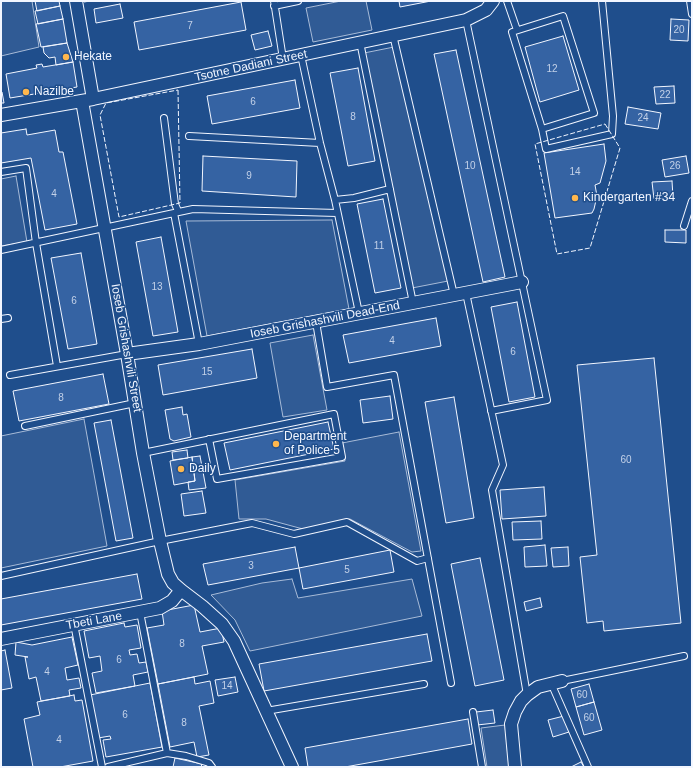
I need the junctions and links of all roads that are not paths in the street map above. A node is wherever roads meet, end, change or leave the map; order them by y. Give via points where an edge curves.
1 (76, 1) edge
2 (298, 1) edge
3 (493, 1) edge
4 (507, 1) edge
5 (602, 1) edge
6 (690, 1) edge
7 (274, 4) edge
8 (692, 14) edge
9 (466, 20) junction
10 (517, 30) junction
11 (394, 35) junction
12 (360, 42) junction
13 (301, 55) junction
14 (283, 59) junction
15 (88, 100) junction
16 (1, 115) edge
17 (164, 118) dead end
18 (542, 129) junction
19 (189, 136) dead end
20 (320, 143) junction
21 (1, 172) edge
22 (390, 189) junction
23 (335, 200) junction
24 (692, 201) edge
25 (176, 212) junction
26 (338, 213) junction
27 (684, 226) dead end
28 (105, 228) junction
29 (36, 243) junction
30 (1, 250) edge
31 (522, 282) junction
32 (460, 294) junction
33 (413, 303) junction
34 (359, 313) junction
35 (8, 318) dead end
36 (1, 319) edge
37 (316, 322) junction
38 (199, 344) junction
39 (127, 354) junction
40 (57, 366) junction
41 (10, 375) dead end
42 (135, 403) junction
43 (491, 411) junction
44 (25, 426) dead end
45 (210, 439) junction
46 (143, 453) junction
47 (160, 541) junction
48 (428, 558) junction
49 (1, 576) edge
50 (180, 590) junction
51 (140, 612) junction
52 (74, 624) junction
53 (1, 638) edge
54 (684, 656) dead end
55 (557, 682) junction
56 (451, 683) dead end
57 (424, 684) dead end
58 (527, 695) junction
59 (266, 711) junction
60 (473, 712) dead end
61 (167, 753) junction
62 (102, 767) edge
63 (108, 767) edge
64 (212, 767) edge
65 (292, 767) edge
66 (482, 767) edge
67 (515, 767) edge
68 (588, 767) edge

1 - 15 street, Ioseb Grishashvili Street
2 - 7 lane
3 - 9 street, Tsotne Dadiani Street via 486,10
4 - 10 lane
5 - 18 lane via 613,116 612,134 546,149
6 - 8 lane
7 - 14 lane
9 - 11 street, Tsotne Dadiani Street
9 - 31 lane
10 - 18 lane via 512,32
10 - 18 lane via 563,16 594,113
11 - 12 street, Tsotne Dadiani Street
11 - 32 lane
12 - 13 street, Tsotne Dadiani Street
12 - 22 lane
13 - 14 street, Tsotne Dadiani Street
13 - 20 lane
14 - 15 street, Tsotne Dadiani Street
15 - 16 street, Tsotne Dadiani Street
15 - 28 street, Ioseb Grishashvili Street
17 - 25 lane
19 - 20 lane
20 - 23 lane
21 - 29 lane via 26,168
22 - 23 lane
22 - 33 lane
23 - 26 lane
24 - 27 lane
25 - 26 lane via 193,209
25 - 28 lane
25 - 38 lane
26 - 34 lane
28 - 29 lane
28 - 39 street, Ioseb Grishashvili Street
29 - 30 lane
29 - 40 lane
31 - 32 street, Ioseb Grishashvili Dead-End
31 - 43 lane via 547,400
32 - 33 street, Ioseb Grishashvili Dead-End
32 - 43 lane
33 - 34 street, Ioseb Grishashvili Dead-End
34 - 37 street, Ioseb Grishashvili Dead-End
35 - 36 lane
37 - 38 street, Ioseb Grishashvili Dead-End
37 - 48 lane via 327,387 394,375
38 - 39 street, Ioseb Grishashvili Dead-End
39 - 40 lane
39 - 42 street, Ioseb Grishashvili Street
40 - 41 lane
42 - 44 lane
42 - 46 street, Ioseb Grishashvili Street
43 - 58 lane via 503,465 492,490
45 - 45 lane via 217,479 342,457 334,414
45 - 46 lane
46 - 47 street, Ioseb Grishashvili Street
47 - 48 lane via 252,523 294,534 347,522 417,561
47 - 49 lane
47 - 50 street, Ioseb Grishashvili Street via 168,574
48 - 56 lane
50 - 51 street, Tbeti Lane via 172,601 160,608
50 - 59 street, Ioseb Grishashvili Street via 222,624 234,641
51 - 52 street, Tbeti Lane
51 - 61 lane
52 - 53 street, Tbeti Lane
52 - 62 lane
54 - 55 lane
55 - 58 street via 538,687
55 - 68 lane
57 - 59 lane
58 - 67 street via 521,701 511,724
59 - 65 street, Ioseb Grishashvili Street
60 - 66 lane
61 - 63 lane
61 - 64 lane via 209,763

